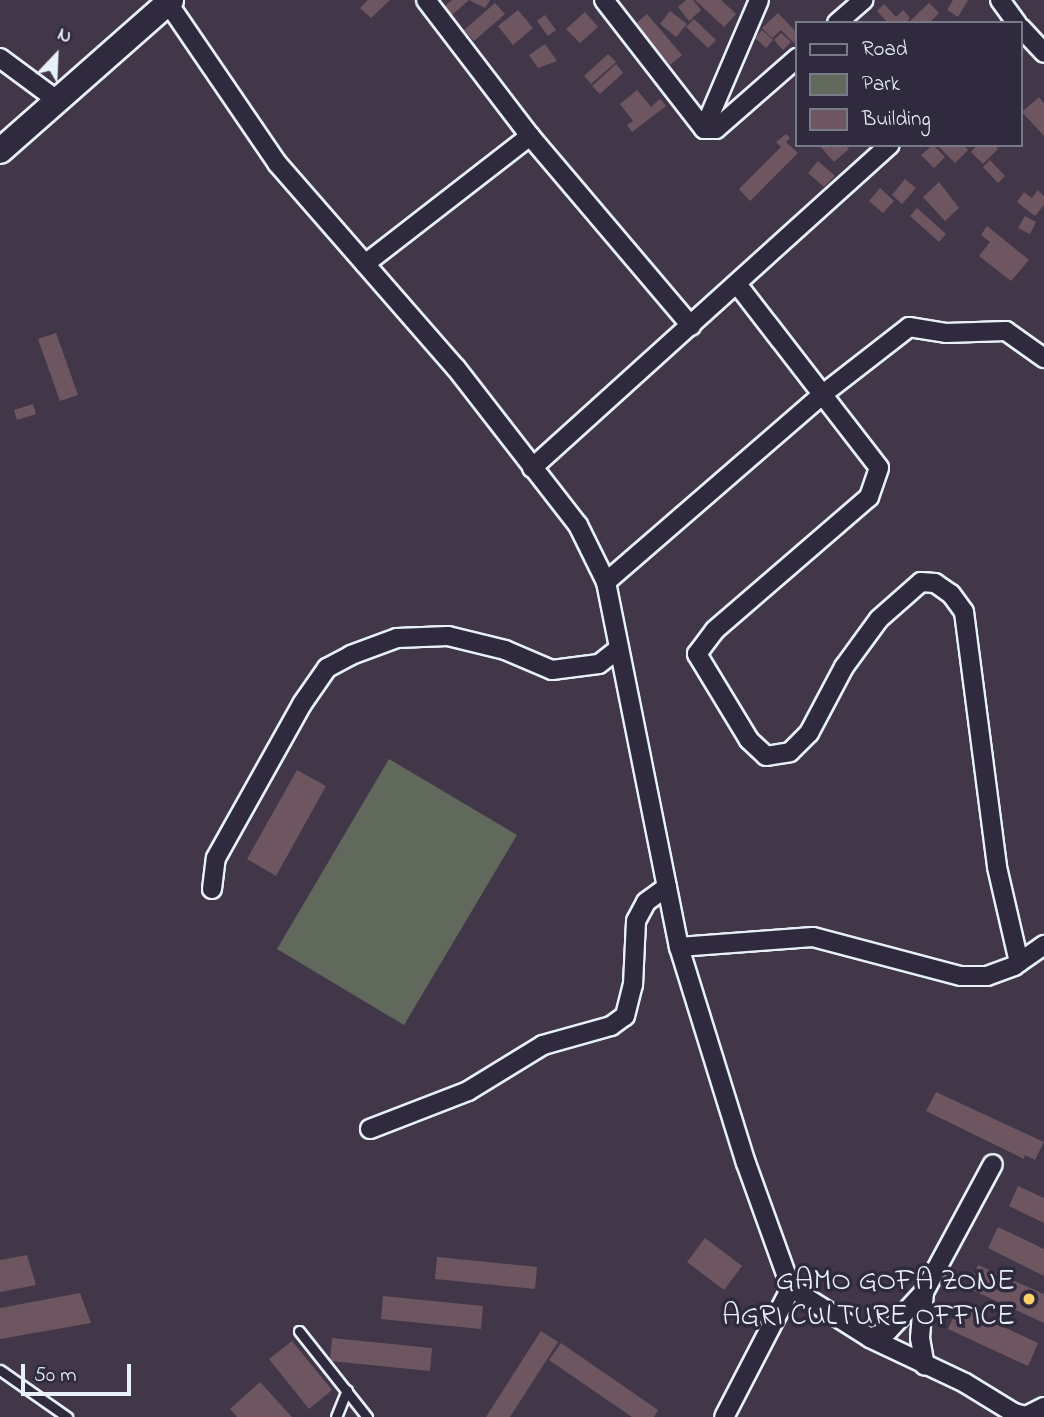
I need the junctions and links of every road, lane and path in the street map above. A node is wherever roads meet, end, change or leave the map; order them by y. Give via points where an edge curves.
1 (426, 0) edge
2 (604, 0) edge
3 (759, 0) edge
4 (1000, 0) edge
5 (169, 1) edge
6 (853, 3) edge
7 (839, 21) edge
8 (1016, 21) edge
9 (1023, 30) edge
10 (1044, 53) edge
11 (0, 58) edge
12 (796, 59) edge
13 (57, 100) junction
14 (704, 130) junction
15 (530, 136) junction
16 (888, 147) edge
17 (0, 151) edge
18 (365, 264) junction
19 (737, 284) junction
20 (691, 326) junction
21 (1044, 358) edge
22 (822, 394) junction
23 (532, 468) junction
24 (607, 582) junction
25 (617, 650) junction
26 (667, 887) junction
27 (212, 889) dead end
28 (1044, 945) edge
29 (678, 947) junction
30 (1019, 962) junction
31 (370, 1129) dead end
32 (993, 1164) dead end
33 (791, 1289) junction
34 (925, 1293) junction
35 (299, 1331) dead end
36 (870, 1338) junction
37 (925, 1366) junction
38 (0, 1370) edge
39 (347, 1390) junction
40 (1042, 1405) edge
41 (67, 1417) edge
42 (336, 1417) edge
43 (367, 1417) edge
44 (724, 1417) edge

1 - 15 street
2 - 14 street
3 - 14 street
4 - 8 street
5 - 13 street
5 - 18 street via 277,163
6 - 7 street
9 - 10 street
11 - 13 street
12 - 14 street via 716,129
13 - 17 street
15 - 18 street
15 - 20 street
16 - 19 street
18 - 23 street via 456,368
19 - 20 street
19 - 22 street
20 - 23 street
21 - 22 street via 1006,331 946,333 909,327
22 - 24 street
22 - 30 street via 879,468 869,497 715,630 697,654 749,740 765,756 790,752 809,733 844,667 879,619 921,582 935,583 951,594 964,612 997,867
23 - 24 street via 578,526
24 - 25 street
25 - 26 street
25 - 27 street via 599,664 552,670 505,650 449,636 397,638 327,668 216,858
26 - 29 street
26 - 31 street via 646,902 636,921 633,985 625,1016 611,1026 543,1045 468,1091
28 - 30 street
29 - 30 street via 813,937 961,975 987,976
29 - 33 street
32 - 34 street
33 - 36 street
33 - 44 street
34 - 36 street via 888,1331
34 - 37 street via 920,1338
35 - 39 lane
36 - 37 street
37 - 40 street via 1014,1413 1026,1416
38 - 41 lane
39 - 42 lane
39 - 43 lane

